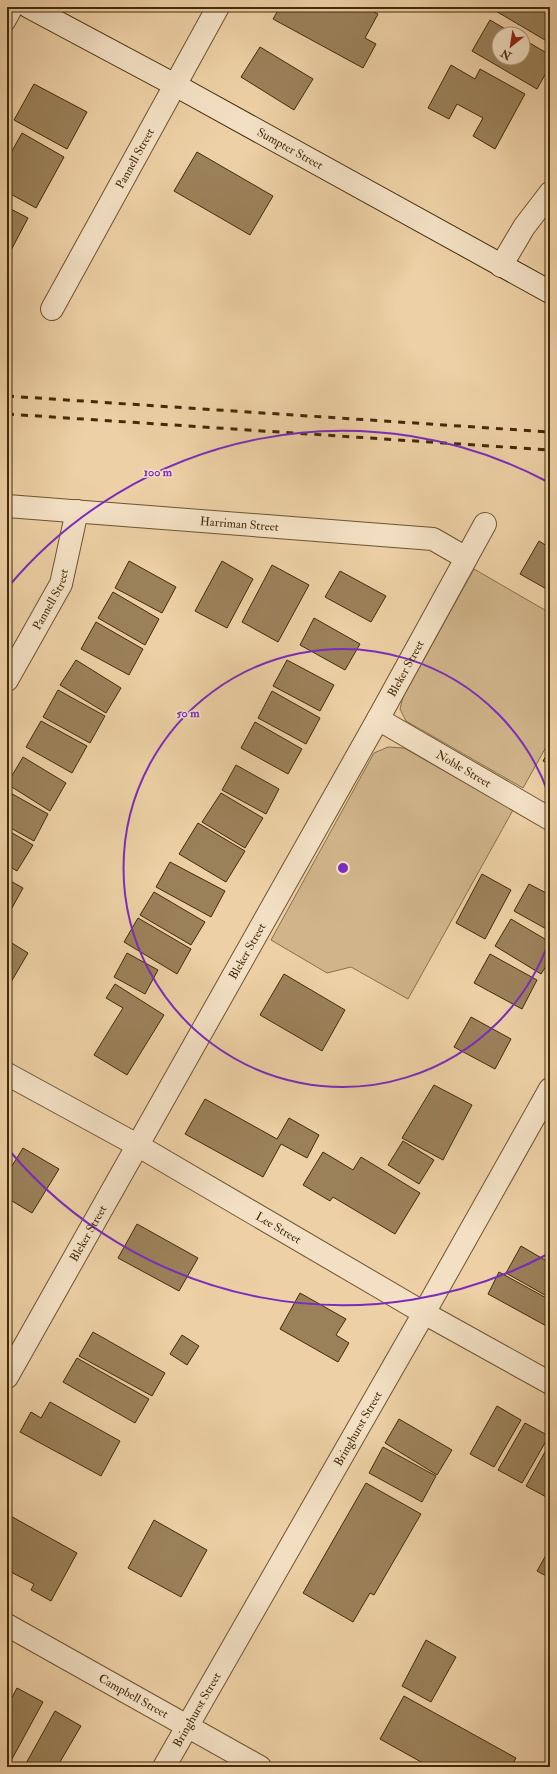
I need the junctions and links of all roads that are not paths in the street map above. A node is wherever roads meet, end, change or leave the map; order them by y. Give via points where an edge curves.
1 (16, 7) edge
2 (29, 7) edge
3 (218, 7) edge
4 (7, 23) edge
5 (175, 85) junction
6 (550, 192) edge
7 (501, 266) junction
8 (550, 292) edge
9 (52, 309) dead end
10 (7, 506) edge
11 (77, 511) junction
12 (485, 524) dead end
13 (466, 558) junction
14 (7, 680) edge
15 (378, 719) junction
16 (550, 819) edge
17 (7, 1074) edge
18 (550, 1089) edge
19 (137, 1145) junction
20 (424, 1313) junction
21 (7, 1377) edge
22 (550, 1383) edge
23 (7, 1625) edge
24 (187, 1726) junction
25 (164, 1767) edge
26 (260, 1767) edge

1 - 4 lane
2 - 5 street, Sumpter Street
3 - 5 street, Pannell Street
5 - 7 street, Sumpter Street
5 - 9 street, Pannell Street
6 - 7 street via 524,227
7 - 8 street, Sumpter Street
10 - 11 street, Harriman Street
11 - 13 street, Harriman Street via 433,539
11 - 14 street, Pannell Street via 61,584
12 - 13 street, Bleker Street
13 - 15 street, Bleker Street
15 - 16 street, Noble Street
15 - 19 street, Bleker Street
17 - 19 street, Lee Street
18 - 20 street, Bringhurst Street
19 - 20 street, Lee Street
19 - 21 street, Bleker Street
20 - 22 street, Lee Street
20 - 24 street, Bringhurst Street
23 - 24 street, Campbell Street
24 - 25 street, Bringhurst Street
24 - 26 street, Campbell Street

